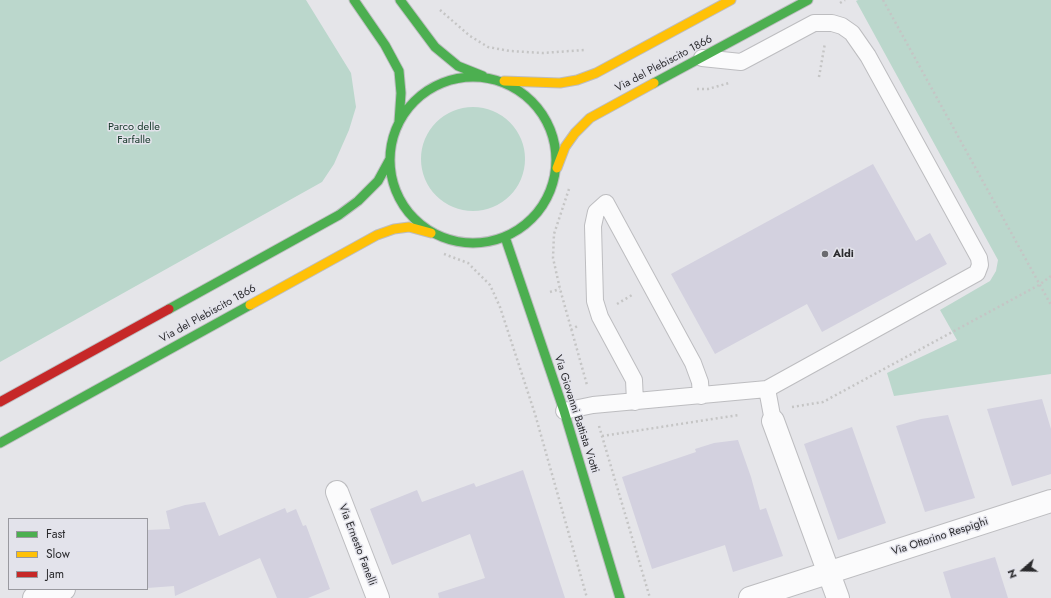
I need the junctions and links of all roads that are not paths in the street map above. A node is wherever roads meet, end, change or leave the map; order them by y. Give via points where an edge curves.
1 (354, 0) edge
2 (400, 0) edge
3 (731, 0) edge
4 (808, 0) edge
5 (702, 58) junction
6 (488, 78) junction
7 (500, 81) junction
8 (399, 122) junction
9 (390, 159) junction
10 (555, 173) junction
11 (433, 233) junction
12 (505, 238) junction
13 (767, 389) junction
14 (701, 396) junction
15 (0, 402) edge
16 (635, 402) junction
17 (564, 411) junction
18 (773, 421) joint
19 (0, 443) edge
20 (337, 492) dead end
21 (1051, 501) edge
22 (830, 573) junction
23 (61, 590) edge
24 (34, 598) edge
25 (378, 598) edge
26 (620, 598) edge
27 (750, 598) edge
28 (838, 598) edge

1 - 8 main road via 385,45 399,71
2 - 6 main road via 435,47 458,66
3 - 7 main road via 596,73 577,80 560,83
4 - 5 main road, Via del Plebiscito 1866
5 - 10 main road, Via del Plebiscito 1866 via 590,118 565,147
5 - 13 lane via 741,62 814,23 832,22 852,33 868,56 979,258 977,273
6 - 7 main road
6 - 8 main road via 466,77 446,81 416,100
7 - 10 main road via 520,92 538,108 550,128 556,150
8 - 9 main road via 392,140
9 - 11 main road via 395,189 410,214
9 - 15 main road via 378,181 339,215
10 - 12 main road via 549,195 537,214
11 - 12 main road via 449,240 466,243 484,243
11 - 19 main road, Via del Plebiscito 1866 via 409,227 377,234
12 - 17 main road, Via Giovanni Battista Viotti
13 - 14 lane
13 - 18 lane
14 - 16 lane
14 - 16 lane via 700,382 693,363 606,203 596,212 593,226 595,301 600,317 634,380
16 - 17 lane via 593,405
17 - 26 main road, Via Giovanni Battista Viotti
18 - 22 street
20 - 25 street, Via Ernesto Fanelli
21 - 22 street, Via Ottorino Respighi
22 - 27 street, Via Ottorino Respighi
22 - 28 street
23 - 24 street

